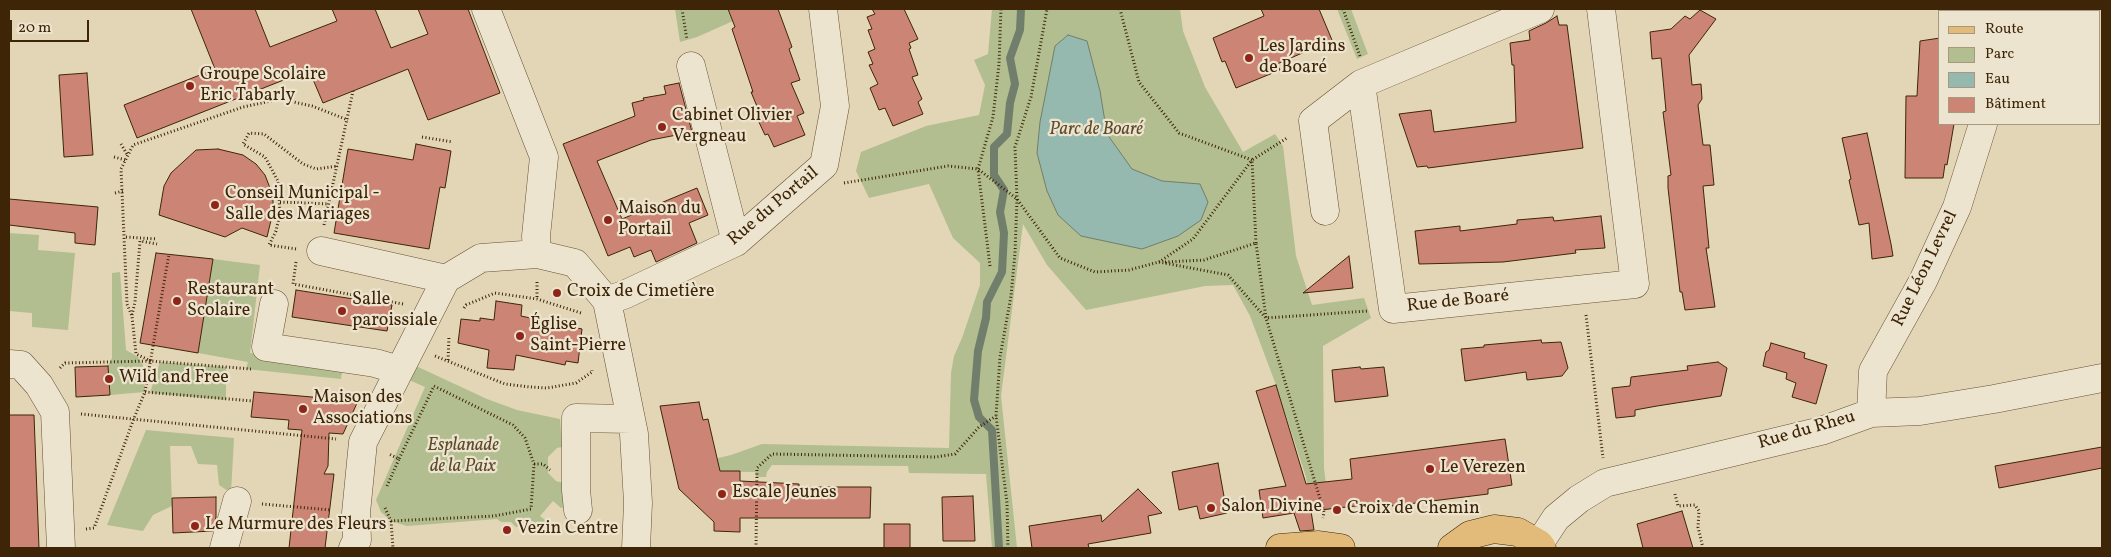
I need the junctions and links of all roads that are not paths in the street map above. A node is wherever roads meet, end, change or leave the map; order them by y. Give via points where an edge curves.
1 (486, 9) edge
2 (823, 9) edge
3 (1540, 9) edge
4 (1601, 9) edge
5 (691, 66) road end
6 (1361, 84) junction
7 (1984, 125) edge
8 (1325, 211) dead end
9 (736, 242) junction
10 (309, 250) road end
11 (537, 254) junction
12 (446, 279) junction
13 (274, 304) dead end
14 (596, 307) junction
15 (404, 359) junction
16 (9, 364) edge
17 (2102, 378) edge
18 (1871, 413) junction
19 (631, 419) junction
20 (237, 501) road end
21 (578, 510) dead end
22 (1330, 546) edge
23 (1540, 546) edge
24 (61, 548) edge
25 (224, 548) edge
26 (353, 548) edge
27 (636, 548) edge
28 (1280, 548) edge
29 (1452, 548) edge

1 - 11 street via 544,157
2 - 9 street, Rue du Portail via 835,106 824,165
3 - 6 street
4 - 6 street, Rue de Boaré via 1635,284 1393,309
5 - 9 street
6 - 8 street via 1313,121
7 - 18 street, Rue Léon Levrel via 1957,207 1923,281 1873,371
9 - 14 street, Rue du Portail
10 - 12 street
11 - 12 street via 481,258
11 - 14 street via 575,263
12 - 15 street
13 - 15 street via 266,347 375,363
14 - 19 street
15 - 26 street via 363,442 356,513 357,540
16 - 24 street via 21,365 39,385 55,412
17 - 18 street, Rue du Rheu via 1920,411
18 - 23 street, Rue du Rheu via 1821,430 1605,483 1579,498 1556,518
19 - 21 street via 576,418
19 - 27 street via 638,503
20 - 25 street
22 - 28 main road
23 - 29 main road via 1518,532 1494,528 1470,535

